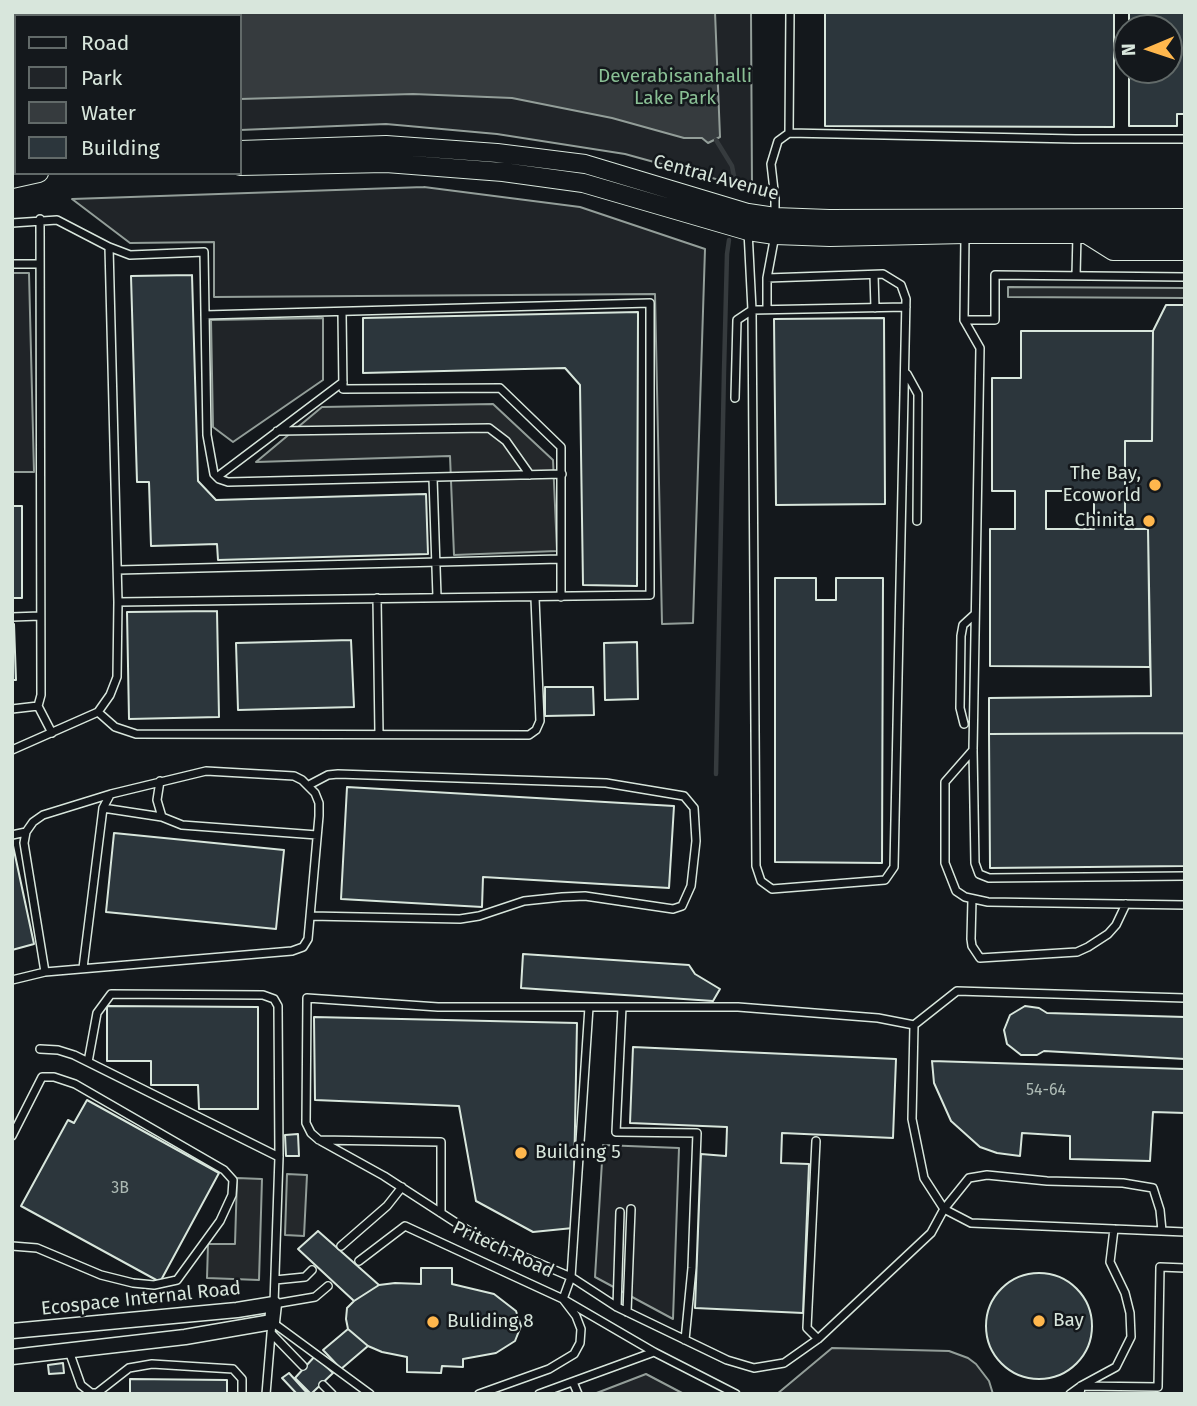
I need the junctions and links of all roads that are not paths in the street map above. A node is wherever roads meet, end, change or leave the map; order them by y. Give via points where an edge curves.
1 (14, 12) edge
2 (790, 12) edge
3 (12, 57) edge
4 (789, 133) junction
5 (1185, 139) edge
6 (242, 150) edge
7 (242, 166) edge
8 (30, 175) edge
9 (12, 179) edge
10 (775, 217) junction
11 (1185, 218) edge
12 (40, 219) junction
13 (12, 223) edge
14 (748, 231) junction
15 (965, 234) junction
16 (1082, 234) junction
17 (1185, 234) edge
18 (775, 235) junction
19 (109, 247) junction
20 (1185, 251) edge
21 (12, 264) edge
22 (39, 264) junction
23 (874, 275) junction
24 (1076, 276) junction
25 (1185, 277) edge
26 (767, 278) junction
27 (906, 307) junction
28 (874, 308) junction
29 (767, 309) junction
30 (752, 310) junction
31 (342, 312) junction
32 (205, 315) junction
33 (964, 320) junction
34 (906, 372) junction
35 (343, 382) junction
36 (735, 398) dead end
37 (277, 431) junction
38 (562, 474) junction
39 (530, 475) junction
40 (217, 477) junction
41 (433, 478) junction
42 (917, 521) dead end
43 (561, 559) junction
44 (437, 561) junction
45 (118, 570) junction
46 (437, 597) junction
47 (561, 597) junction
48 (377, 598) junction
49 (535, 598) junction
50 (118, 602) junction
51 (975, 614) junction
52 (40, 616) junction
53 (12, 617) edge
54 (38, 706) junction
55 (12, 709) edge
56 (98, 712) junction
57 (964, 724) dead end
58 (52, 733) junction
59 (379, 734) junction
60 (12, 750) edge
61 (973, 750) junction
62 (160, 781) junction
63 (309, 785) junction
64 (110, 794) junction
65 (103, 808) junction
66 (162, 817) junction
67 (26, 832) junction
68 (12, 835) edge
69 (317, 835) junction
70 (1185, 876) edge
71 (972, 899) junction
72 (1126, 904) junction
73 (1185, 905) edge
74 (310, 916) junction
75 (83, 968) junction
76 (45, 972) junction
77 (12, 980) edge
78 (1185, 998) edge
79 (589, 1007) junction
80 (622, 1007) junction
81 (914, 1025) junction
82 (40, 1049) dead end
83 (88, 1062) junction
84 (12, 1136) edge
85 (318, 1140) junction
86 (816, 1141) dead end
87 (279, 1157) junction
88 (401, 1187) junction
89 (632, 1209) dead end
90 (944, 1209) junction
91 (620, 1212) dead end
92 (441, 1213) junction
93 (1114, 1229) junction
94 (1162, 1231) junction
95 (1185, 1232) edge
96 (12, 1246) edge
97 (341, 1246) dead end
98 (359, 1261) dead end
99 (1185, 1268) edge
100 (312, 1270) dead end
101 (571, 1277) junction
102 (275, 1280) junction
103 (328, 1286) dead end
104 (563, 1298) junction
105 (274, 1304) junction
106 (617, 1307) junction
107 (237, 1310) junction
108 (627, 1312) junction
109 (183, 1315) junction
110 (37, 1328) junction
111 (272, 1328) junction
112 (237, 1329) junction
113 (12, 1331) edge
114 (186, 1337) junction
115 (818, 1339) junction
116 (685, 1340) junction
117 (68, 1350) junction
118 (654, 1352) junction
119 (39, 1354) junction
120 (12, 1357) edge
121 (303, 1366) dead end
122 (573, 1381) junction
123 (323, 1385) dead end
124 (82, 1389) edge
125 (721, 1390) edge
126 (1080, 1390) edge
127 (242, 1394) edge
128 (266, 1394) edge
129 (332, 1394) edge
130 (370, 1394) edge
131 (479, 1394) edge
132 (539, 1394) edge
133 (578, 1394) edge
134 (736, 1394) edge
135 (1070, 1394) edge

1 - 3 lane
2 - 4 lane
4 - 5 lane
4 - 10 lane via 778,141 771,164
6 - 10 street, Central Avenue via 386,145 585,164
7 - 14 street via 386,163 503,172 583,183
8 - 9 street
10 - 11 street, Central Avenue
10 - 18 lane
12 - 13 lane
12 - 19 lane via 57,220
12 - 22 lane
14 - 18 street
14 - 30 lane
15 - 16 street
15 - 18 street
15 - 33 lane
16 - 17 street
16 - 20 street via 1113,251
16 - 24 lane
18 - 26 lane
19 - 32 lane via 130,255 204,252
19 - 45 lane
21 - 22 lane
22 - 52 lane
23 - 26 lane
23 - 27 lane via 890,276 901,285
23 - 28 lane
24 - 25 lane
24 - 33 lane via 995,275 995,320
26 - 29 lane
27 - 28 lane
27 - 34 lane
28 - 29 lane
29 - 30 lane
30 - 34 lane via 756,866 761,881 772,889 885,880 894,867
30 - 36 lane via 737,320
31 - 32 lane
31 - 35 lane
31 - 47 lane via 649,303 650,595
32 - 40 lane via 207,435
33 - 51 lane via 980,348
34 - 42 lane via 918,394
35 - 37 lane
35 - 38 lane via 343,389 500,388 561,447
37 - 39 lane via 489,428 506,441
37 - 40 lane
38 - 39 lane
38 - 43 lane
39 - 41 lane
40 - 41 lane via 228,482
41 - 44 lane
43 - 44 lane
43 - 47 lane
44 - 45 lane
44 - 46 lane
45 - 50 lane
46 - 48 lane
46 - 49 lane
47 - 49 lane
48 - 50 lane
48 - 59 lane
49 - 59 lane via 540,721 536,730 530,735
50 - 56 lane via 117,677
51 - 57 lane via 963,625 961,636
51 - 61 lane
52 - 53 lane
52 - 54 lane
54 - 55 lane
54 - 58 lane
56 - 58 lane
56 - 59 lane via 115,727 136,734
58 - 60 lane
61 - 70 lane via 979,874 989,878
61 - 71 lane via 945,782 945,863 956,891
62 - 63 lane via 206,771 294,776
62 - 64 lane
62 - 66 lane via 157,800
63 - 69 lane via 319,803
63 - 74 lane via 338,774 606,783 684,796 694,808 696,828 691,886 678,908 585,896 524,901 460,919
64 - 65 lane
64 - 67 lane via 43,815
65 - 66 lane
65 - 75 lane
66 - 69 lane via 182,825
67 - 68 lane
67 - 76 lane via 24,852
69 - 74 lane
71 - 72 lane
71 - 72 lane via 972,946 980,958 1077,952 1108,934
72 - 73 lane
74 - 75 lane via 308,939 292,951
75 - 76 lane
76 - 77 lane
78 - 81 lane via 957,991
79 - 80 lane
79 - 85 lane via 439,1007 307,998 306,1123
79 - 101 lane
80 - 81 lane via 738,1007
80 - 116 lane via 616,1132 697,1133
81 - 90 lane via 912,1119 924,1178
82 - 83 lane via 58,1050
83 - 87 lane
83 - 87 lane via 97,1013 111,994 263,995 274,999 278,1006
84 - 96 lane via 42,1077 54,1077 75,1084 224,1170 233,1180 232,1195 220,1221 177,1280 154,1286 133,1283 37,1248
85 - 88 lane
85 - 92 lane via 441,1142
86 - 115 lane via 807,1328
87 - 102 lane
88 - 92 lane
88 - 97 lane via 387,1206
89 - 108 lane
90 - 93 lane via 971,1223
90 - 94 lane via 969,1178 988,1175 1123,1183 1153,1188
90 - 115 lane via 931,1233
91 - 106 lane
92 - 101 lane via 478,1237
93 - 94 lane
93 - 126 lane via 1110,1262 1125,1293 1131,1337 1116,1367
94 - 95 lane
98 - 104 lane, Pritech Road via 405,1226
99 - 126 lane via 1160,1267 1158,1387
100 - 102 lane via 305,1277
101 - 104 lane
101 - 106 lane
102 - 105 lane
103 - 105 lane via 315,1297
104 - 118 lane
104 - 131 lane, Pritech Road via 582,1329 574,1354
105 - 107 street, Ecospace Internal Road
105 - 111 street
106 - 108 lane
107 - 109 street, Ecospace Internal Road
107 - 112 street
108 - 116 lane
109 - 110 street, Ecospace Internal Road
109 - 114 street
110 - 113 street, Ecospace Internal Road
110 - 119 street
111 - 112 street, Ecospace Internal Road
111 - 121 lane
111 - 128 lane
111 - 130 lane
112 - 114 street, Ecospace Internal Road
114 - 117 street, Ecospace Internal Road
115 - 116 lane via 784,1363 754,1368
117 - 119 street, Ecospace Internal Road
117 - 124 lane
118 - 122 lane
118 - 125 lane
119 - 120 street, Ecospace Internal Road
122 - 132 lane
122 - 133 lane
123 - 129 lane
124 - 127 lane via 97,1393 129,1368 152,1364 233,1369 242,1378
125 - 134 lane
126 - 135 lane

